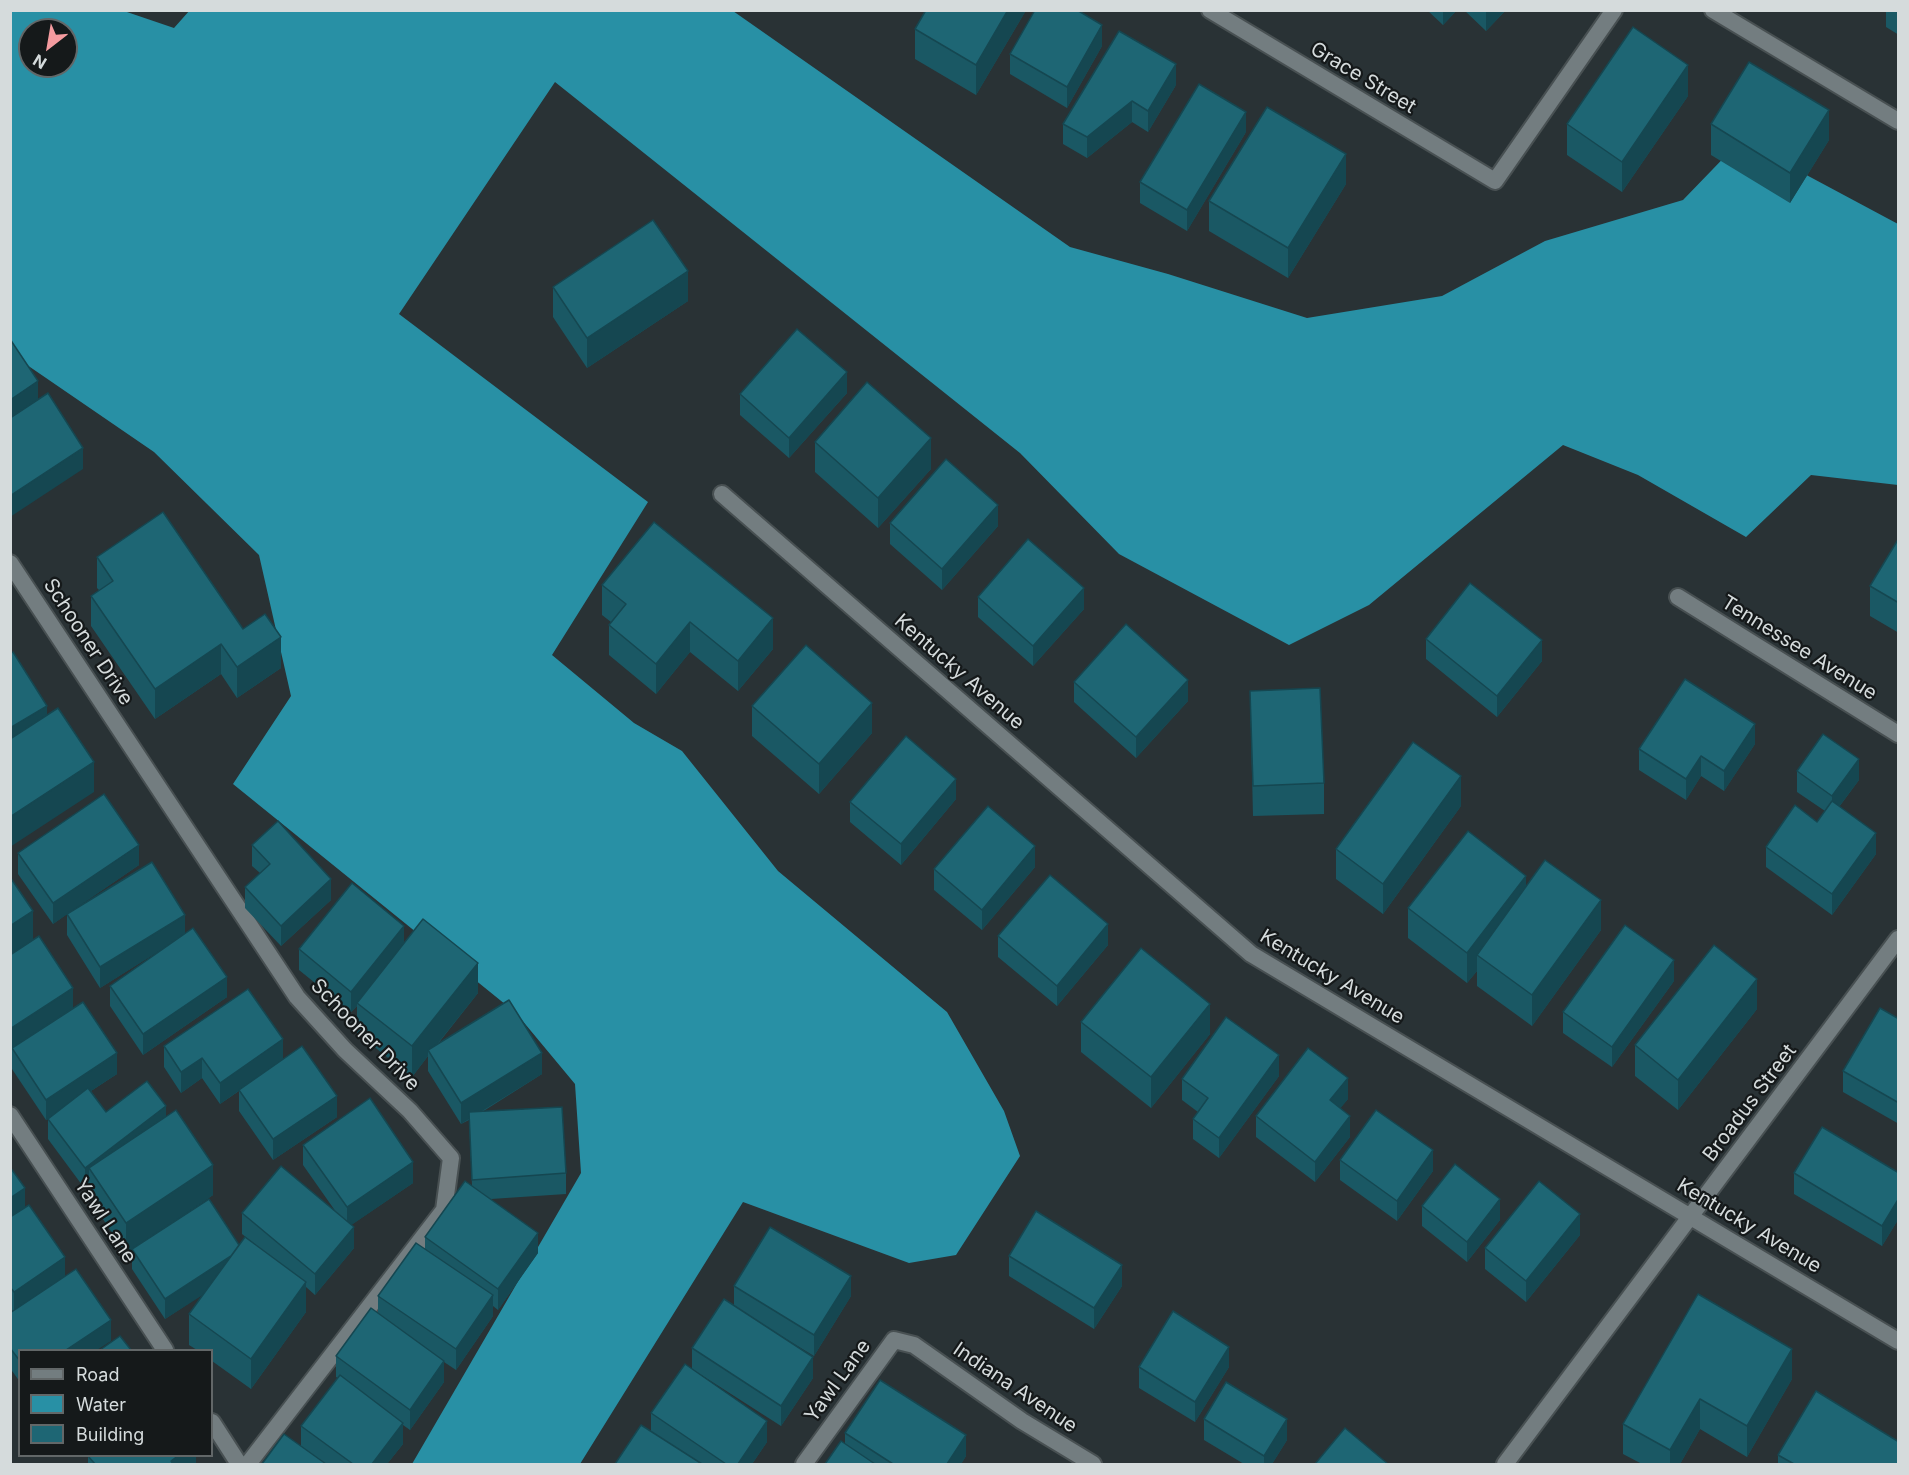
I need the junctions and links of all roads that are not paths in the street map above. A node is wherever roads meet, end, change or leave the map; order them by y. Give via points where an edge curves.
1 (1210, 10) edge
2 (1614, 10) edge
3 (1713, 10) edge
4 (1899, 121) edge
5 (722, 494) dead end
6 (10, 563) edge
7 (1678, 597) dead end
8 (1899, 734) edge
9 (1899, 939) edge
10 (10, 1115) edge
11 (1692, 1216) junction
12 (1899, 1341) edge
13 (914, 1345) joint
14 (164, 1349) edge
15 (213, 1424) edge
16 (239, 1464) edge
17 (248, 1464) edge
18 (804, 1464) edge
19 (1093, 1464) edge
20 (1505, 1464) edge

1 - 2 street, Grace Street via 1494,181
3 - 4 street
5 - 11 street, Kentucky Avenue via 1251,954
6 - 17 street, Schooner Drive via 297,997 345,1050 410,1110 451,1158 444,1210
7 - 8 street, Tennessee Avenue
9 - 11 street, Broadus Street
10 - 14 street, Yawl Lane
11 - 12 street, Kentucky Avenue
11 - 20 street, Broadus Street
13 - 18 street, Yawl Lane via 894,1340
13 - 19 street, Indiana Avenue via 1022,1421
15 - 16 street

